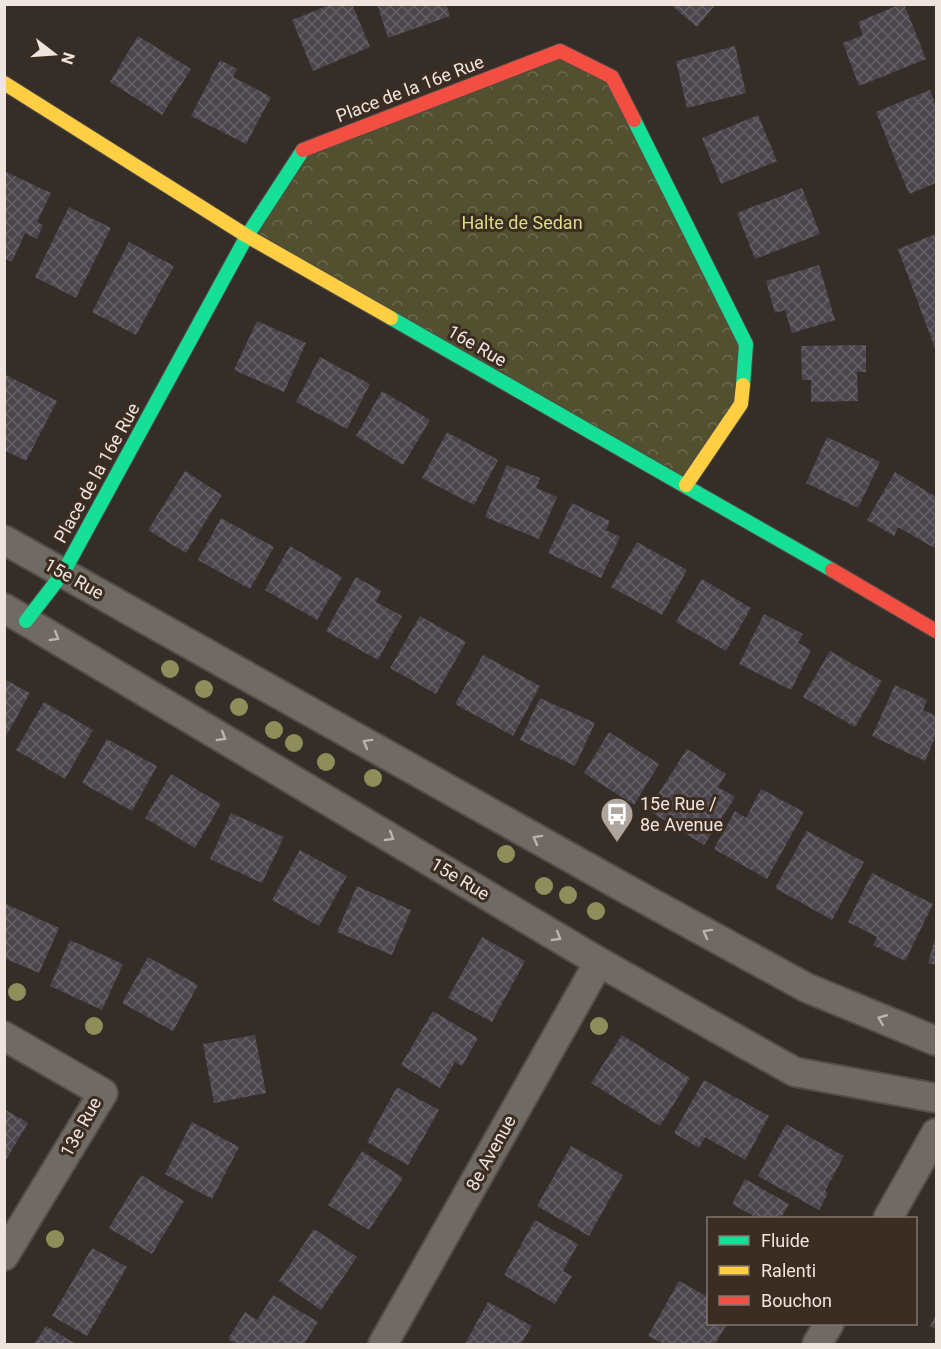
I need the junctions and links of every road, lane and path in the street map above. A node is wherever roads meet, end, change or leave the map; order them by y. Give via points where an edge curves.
1 (4, 83) edge
2 (247, 236) junction
3 (686, 485) junction
4 (4, 540) edge
5 (63, 573) junction
6 (16, 614) edge
7 (936, 631) edge
8 (599, 962) junction
9 (4, 1036) edge
10 (936, 1041) edge
11 (936, 1098) edge
12 (936, 1133) edge
13 (889, 1217) edge
14 (4, 1256) edge
15 (828, 1325) edge
16 (383, 1344) edge
17 (817, 1344) edge

1 - 2 street, 16e Rue
2 - 3 street, 16e Rue
2 - 3 street, Place de la 16e Rue via 304,149 560,51 612,77 746,344 741,404
2 - 5 street, Place de la 16e Rue
3 - 7 street, 16e Rue
4 - 5 street, 15e Rue
5 - 6 street, Place de la 16e Rue
10 -> 5 street, 15e Rue via 807,988
6 -> 8 street, 15e Rue
8 - 11 street, 15e Rue via 795,1072
8 - 16 street, 8e Avenue
9 - 14 street, 13e Rue via 103,1093
12 - 13 street
15 - 17 street

